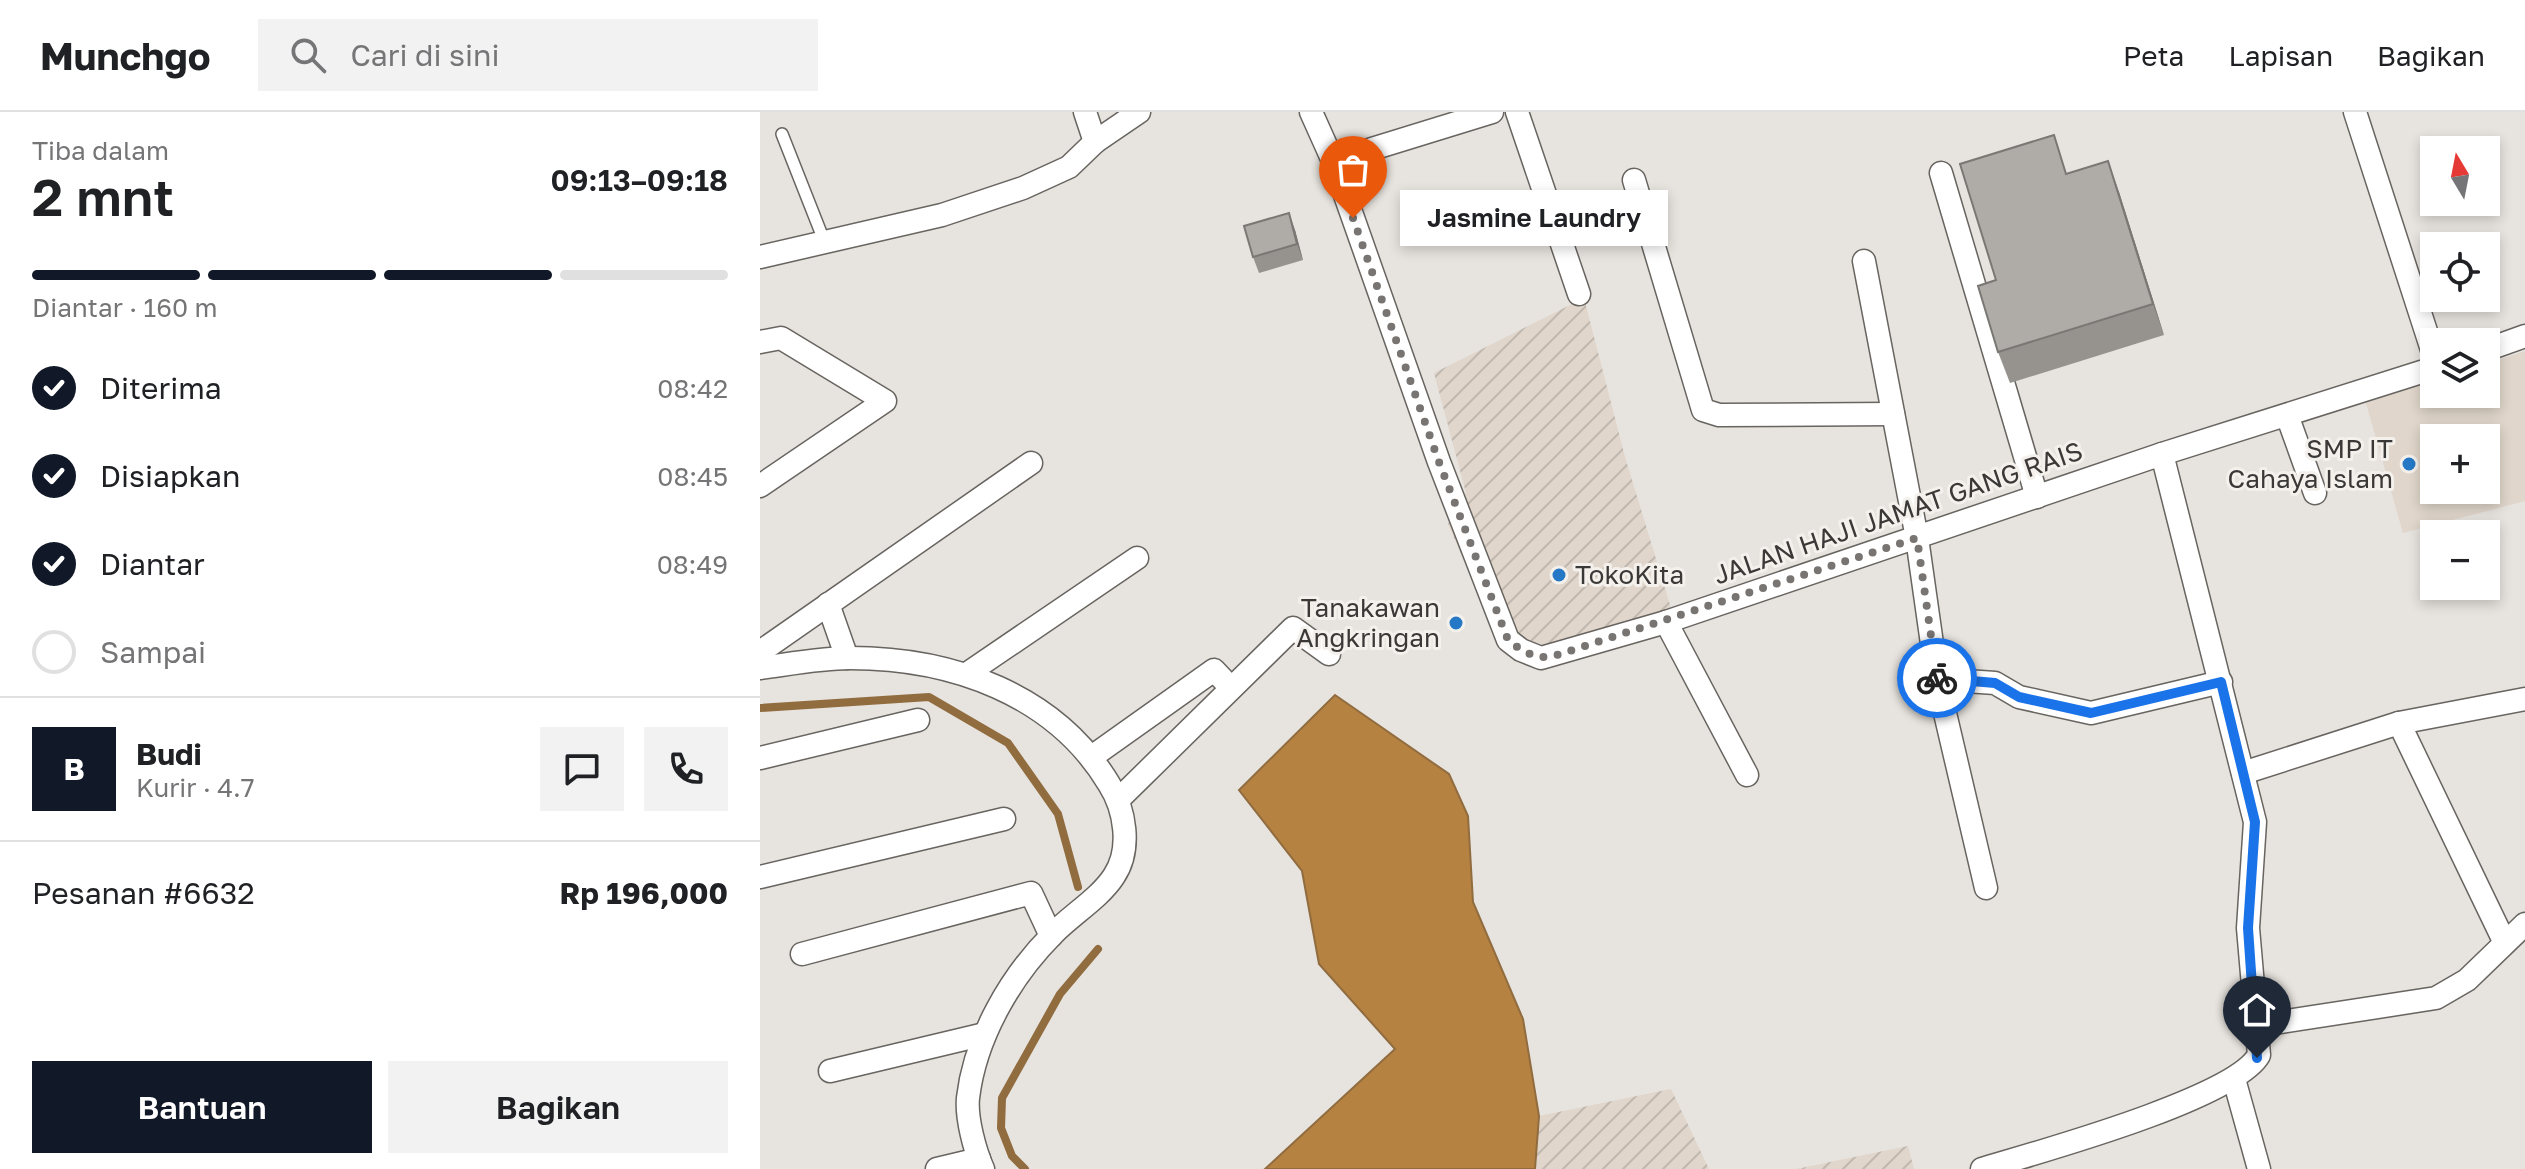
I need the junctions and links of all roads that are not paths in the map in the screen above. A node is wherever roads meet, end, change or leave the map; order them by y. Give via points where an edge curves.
1 (1085, 112) edge
2 (1139, 112) edge
3 (1311, 112) edge
4 (1492, 112) edge
5 (1517, 112) edge
6 (2355, 112) edge
7 (782, 134) dead end
8 (1095, 142) junction
9 (1333, 161) junction
10 (1941, 173) dead end
11 (1634, 180) dead end
12 (825, 244) junction
13 (760, 257) edge
14 (1864, 261) dead end
15 (1579, 294) dead end
16 (2425, 328) edge
17 (2525, 336) edge
18 (760, 342) edge
19 (2500, 345) edge
20 (2420, 372) edge
21 (1893, 414) junction
22 (2287, 415) junction
23 (2162, 454) junction
24 (1031, 463) dead end
25 (760, 486) edge
26 (2315, 493) dead end
27 (2037, 497) junction
28 (1917, 538) junction
29 (1137, 558) dead end
30 (828, 604) junction
31 (1666, 622) junction
32 (760, 652) edge
33 (1329, 654) dead end
34 (847, 658) junction
35 (760, 668) edge
36 (968, 673) junction
37 (1937, 679) junction
38 (2221, 682) junction
39 (1231, 688) junction
40 (2525, 699) edge
41 (918, 720) dead end
42 (2399, 723) junction
43 (1093, 756) junction
44 (760, 758) edge
45 (2243, 773) junction
46 (1747, 775) dead end
47 (1119, 799) junction
48 (1004, 819) dead end
49 (760, 877) edge
50 (1986, 888) dead end
51 (2525, 924) edge
52 (1051, 936) junction
53 (2504, 941) junction
54 (802, 954) dead end
55 (2255, 1026) junction
56 (985, 1034) junction
57 (830, 1071) dead end
58 (2234, 1079) junction
59 (981, 1164) edge
60 (937, 1169) edge
61 (1982, 1169) edge
62 (2259, 1169) edge

1 - 8 street
2 - 8 street
3 - 9 street, JALAN HAJI JAMAT GANG RAIS
4 - 9 street
5 - 15 street
6 - 16 street
7 - 12 lane
8 - 12 street via 1069,167 1023,188
9 - 31 street, JALAN HAJI JAMAT GANG RAIS via 1508,640 1527,653 1551,657
10 - 27 street
11 - 21 street via 1703,410 1719,415
12 - 13 street
14 - 21 street
17 - 19 street
18 - 25 street via 781,338 885,401
20 - 22 street, JALAN HAJI JAMAT GANG RAIS
21 - 28 street
22 - 23 street, JALAN HAJI JAMAT GANG RAIS
22 - 26 street
23 - 27 street, JALAN HAJI JAMAT GANG RAIS
23 - 38 street
24 - 30 street
27 - 28 street, JALAN HAJI JAMAT GANG RAIS
28 - 31 street, JALAN HAJI JAMAT GANG RAIS
28 - 37 street
29 - 36 street
30 - 32 street
30 - 34 street
31 - 46 street
33 - 39 street via 1293,628
34 - 35 street
34 - 36 street
36 - 43 street via 1020,696
37 - 38 street via 1995,683 2019,697 2091,713
37 - 50 street
38 - 45 street
39 - 43 street via 1214,670
39 - 47 street
40 - 42 street
41 - 44 street
42 - 45 street
42 - 53 street
43 - 47 street
45 - 55 street via 2255,822 2248,928
47 - 52 street via 1125,838 1115,876
48 - 49 street
51 - 53 street
52 - 54 street via 1031,893
52 - 56 street via 1014,982
53 - 55 street via 2467,980 2436,998
55 - 58 street via 2259,1055
56 - 57 street
56 - 59 street via 967,1101
58 - 61 street via 2144,1116
58 - 62 street
59 - 60 street

